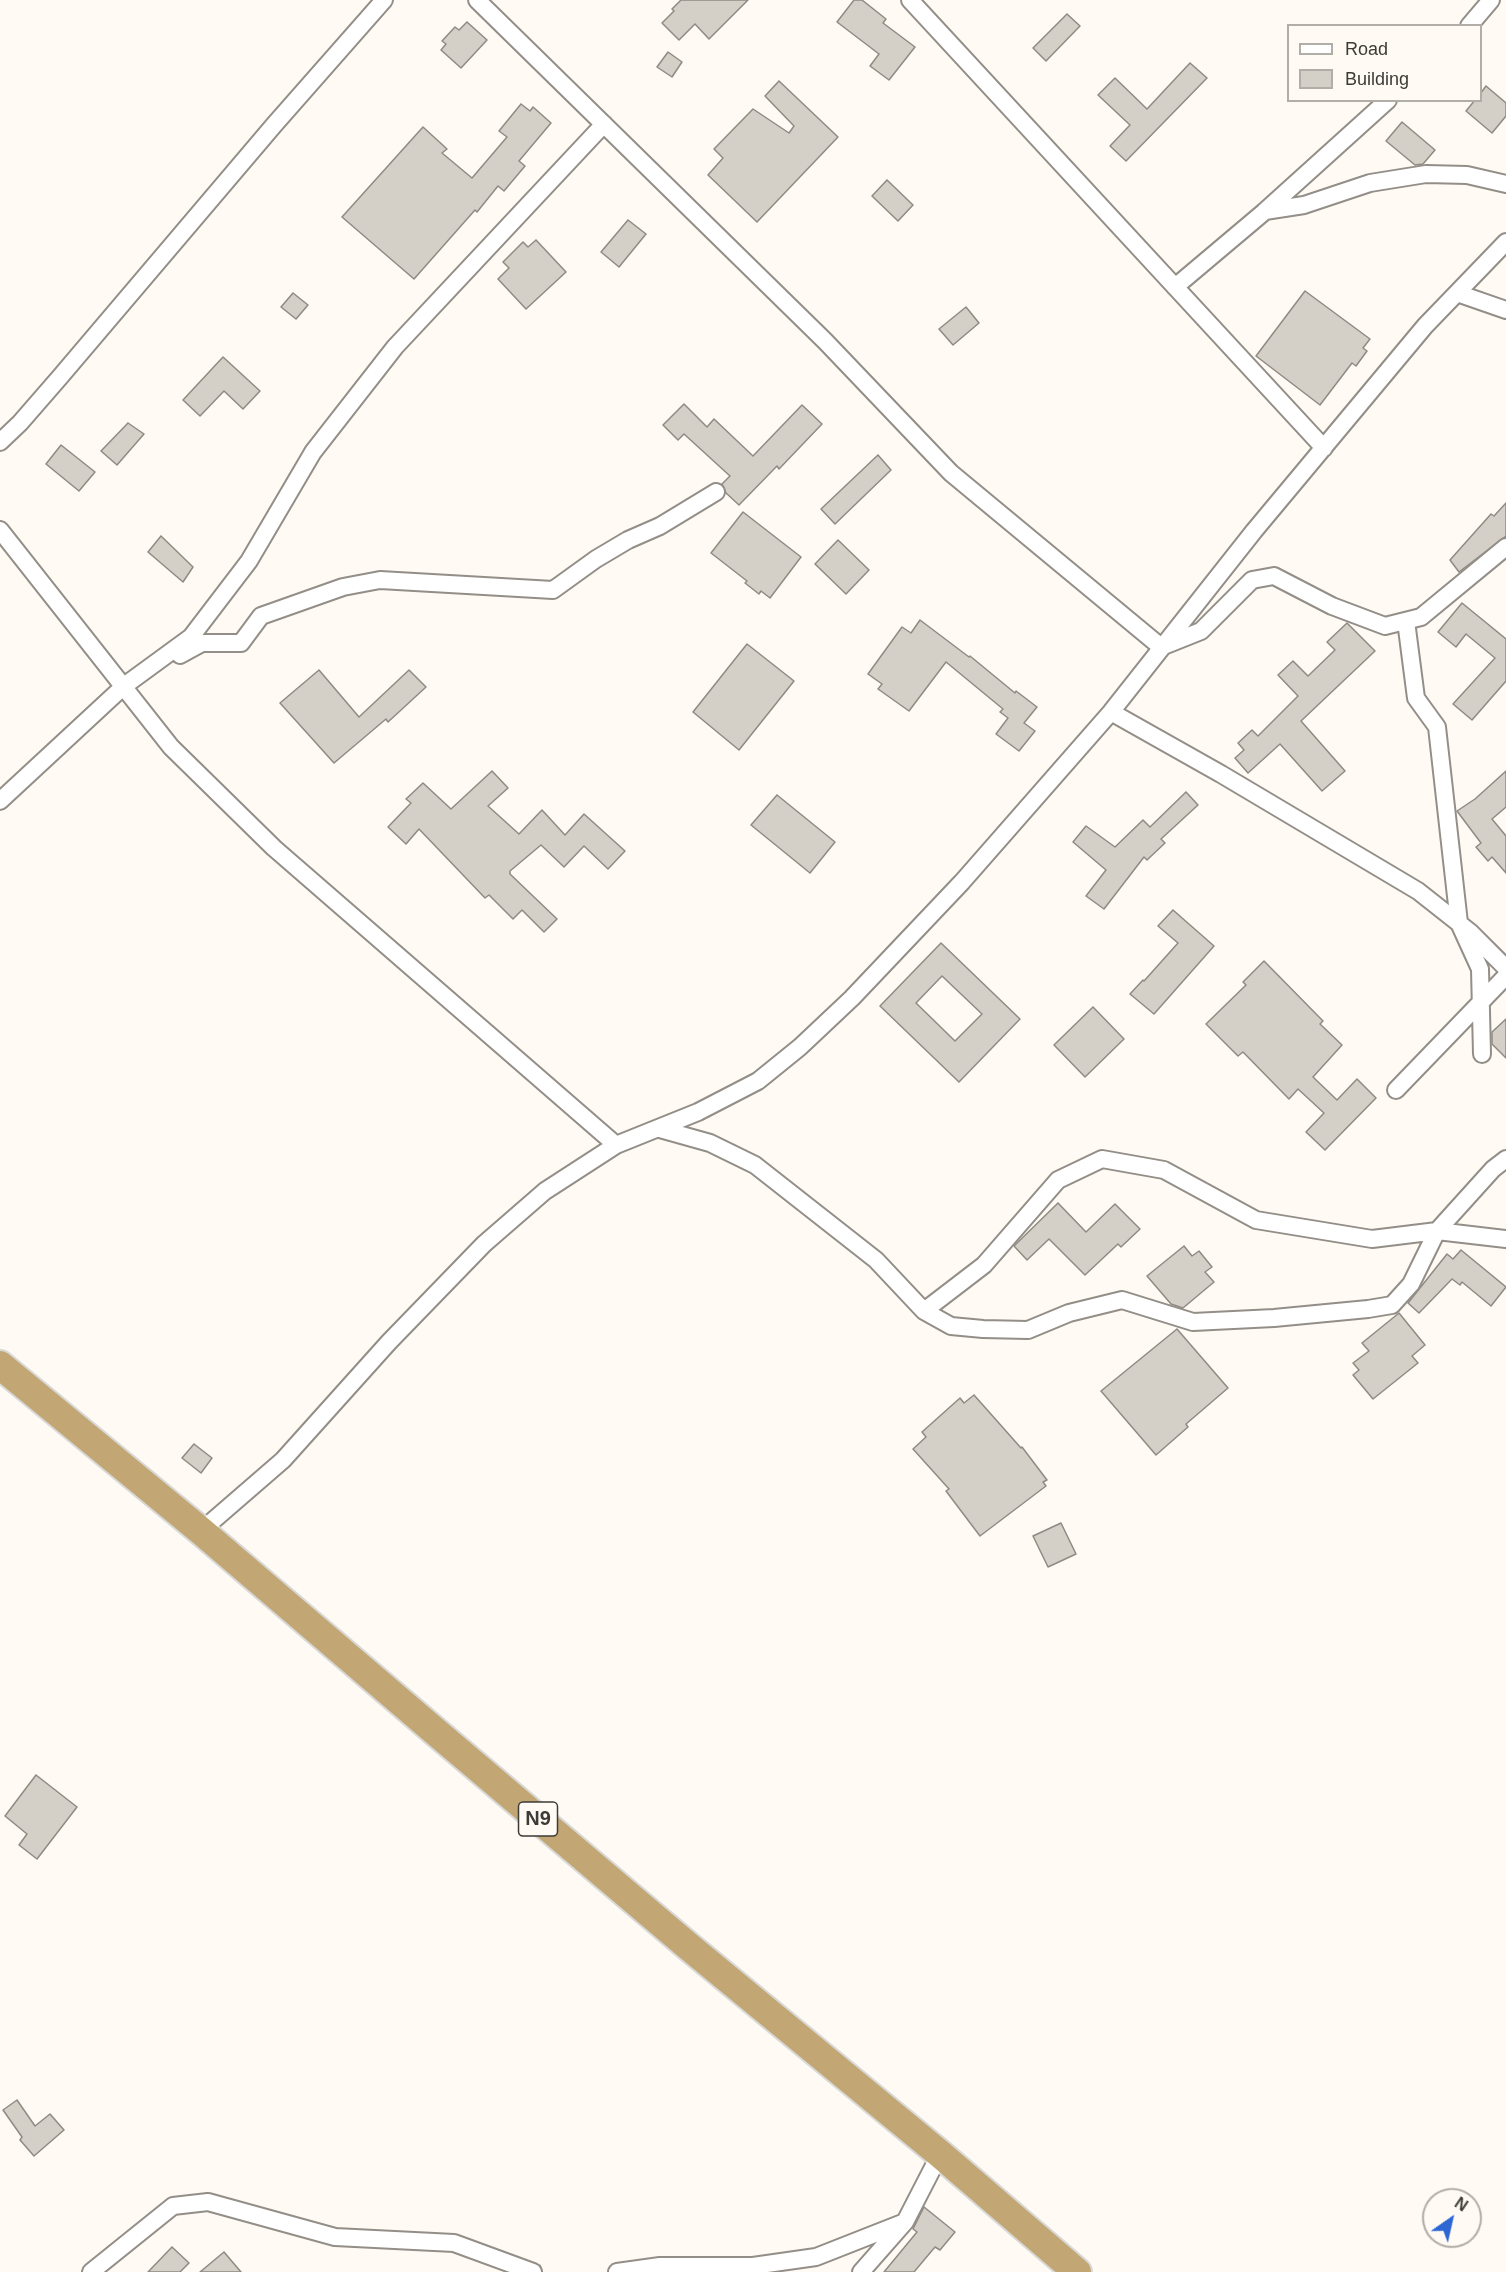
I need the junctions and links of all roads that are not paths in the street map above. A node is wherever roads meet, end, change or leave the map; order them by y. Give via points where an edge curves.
1 (384, 0) edge
2 (477, 0) edge
3 (910, 0) edge
4 (1491, 0) edge
5 (1471, 24) edge
6 (1386, 102) edge
7 (604, 124) junction
8 (1506, 184) edge
9 (1264, 212) junction
10 (1506, 242) edge
11 (1175, 287) junction
12 (1456, 293) junction
13 (1506, 310) edge
14 (0, 442) edge
15 (1324, 448) junction
16 (716, 492) dead end
17 (0, 530) edge
18 (1506, 547) edge
19 (1406, 621) junction
20 (1161, 647) junction
21 (124, 686) junction
22 (1111, 712) junction
23 (0, 801) edge
24 (1459, 923) junction
25 (1506, 968) edge
26 (1506, 976) edge
27 (1480, 1001) junction
28 (1482, 1054) dead end
29 (1396, 1090) dead end
30 (660, 1129) junction
31 (616, 1145) junction
32 (1506, 1159) edge
33 (1437, 1231) junction
34 (1506, 1239) edge
35 (924, 1311) junction
36 (0, 1365) edge
37 (201, 1531) junction
38 (940, 2154) junction
39 (905, 2222) junction
40 (91, 2272) edge
41 (533, 2272) edge
42 (617, 2272) edge
43 (861, 2272) edge
44 (1077, 2272) edge

1 - 14 street
2 - 7 street
3 - 11 street
4 - 5 street
6 - 9 street
7 - 20 street via 825,341 951,473
7 - 21 street via 395,347 313,452 249,561 191,637
8 - 9 street via 1467,176 1398,177 1304,205
9 - 11 street
10 - 12 street
11 - 15 street
12 - 13 street
12 - 15 street
15 - 20 street
16 - 21 street via 660,526 620,544 553,590 380,580 343,587 261,616 241,643 202,643
17 - 21 street
18 - 19 street via 1421,617
19 - 20 street via 1386,626 1332,606 1274,576 1252,580 1201,631
19 - 24 street via 1416,698 1437,727
20 - 22 street
21 - 23 street
21 - 31 street via 171,747 274,848
22 - 24 street via 1418,891
22 - 30 street via 962,882 800,1047 758,1081
24 - 25 street
24 - 27 street via 1480,969
26 - 27 street
27 - 28 street
27 - 29 street
30 - 31 street
30 - 35 street via 710,1143 755,1165 876,1260
31 - 37 street via 545,1191 484,1244 283,1460
32 - 33 street
33 - 34 street
33 - 35 street via 1411,1284 1392,1305 1368,1309 1193,1322 1122,1300 1069,1313 1028,1330 951,1326
33 - 35 street via 1372,1239 1256,1220 1164,1170 1102,1160 1058,1180 984,1265
36 - 37 highway, N9
37 - 38 highway, N9
38 - 39 street
38 - 44 highway, N9
39 - 42 street via 816,2258 753,2266 660,2266
39 - 43 street
40 - 41 street via 173,2206 208,2202 335,2237 454,2243

